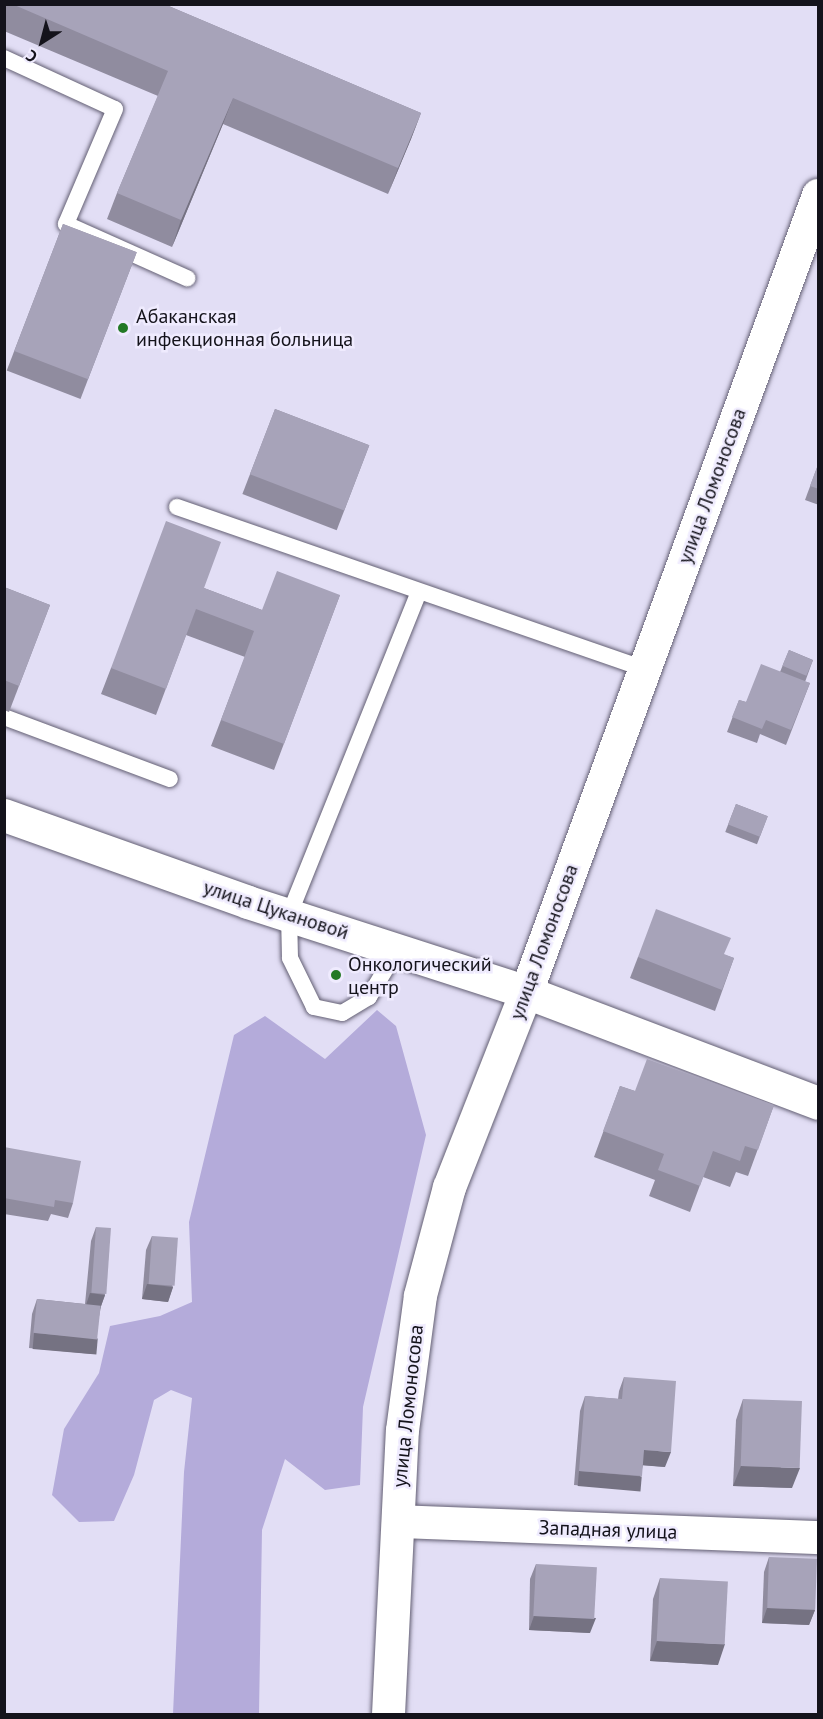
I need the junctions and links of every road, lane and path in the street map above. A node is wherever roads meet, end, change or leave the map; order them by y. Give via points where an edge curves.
1 (4, 58) edge
2 (819, 195) edge
3 (187, 278) dead end
4 (177, 507) dead end
5 (418, 594) junction
6 (644, 669) junction
7 (4, 717) edge
8 (170, 779) dead end
9 (4, 815) edge
10 (289, 915) junction
11 (397, 950) junction
12 (526, 992) junction
13 (819, 1103) edge
14 (398, 1521) junction
15 (819, 1537) edge
16 (388, 1714) edge

1 - 3 lane via 115,109 66,224
2 - 6 street, улица Ломоносова
4 - 5 lane
5 - 6 lane
5 - 10 lane
6 - 12 street, улица Ломоносова
7 - 8 lane
9 - 10 street, улица Цукановой
10 - 11 street, улица Цукановой
10 - 11 lane via 290,958 314,1007 342,1013 369,997
11 - 12 street, улица Цукановой
12 - 13 street, улица Цукановой
12 - 14 street, улица Ломоносова via 449,1187 420,1295 402,1430
14 - 15 street, Западная улица
14 - 16 street, улица Ломоносова

